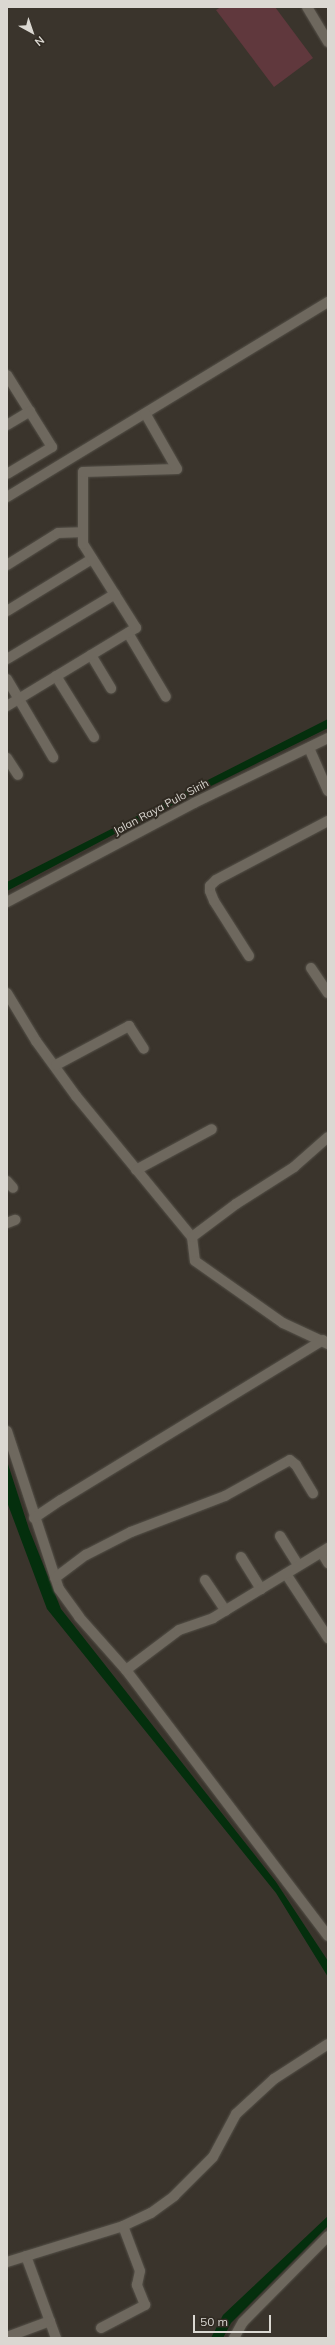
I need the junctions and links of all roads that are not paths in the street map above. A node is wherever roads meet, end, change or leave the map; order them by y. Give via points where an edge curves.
1 (307, 7) edge
2 (328, 42) edge
3 (328, 302) edge
4 (7, 375) edge
5 (30, 411) junction
6 (145, 413) junction
7 (7, 425) edge
8 (7, 474) edge
9 (7, 497) edge
10 (83, 532) junction
11 (92, 559) junction
12 (7, 565) edge
13 (115, 594) junction
14 (7, 611) edge
15 (128, 633) junction
16 (91, 655) junction
17 (7, 659) edge
18 (56, 676) junction
19 (7, 679) edge
20 (111, 688) dead end
21 (166, 697) dead end
22 (19, 699) junction
23 (7, 706) edge
24 (94, 737) dead end
25 (328, 738) edge
26 (310, 748) junction
27 (53, 757) dead end
28 (7, 758) edge
29 (18, 775) dead end
30 (328, 791) edge
31 (328, 821) edge
32 (7, 902) edge
33 (249, 956) dead end
34 (311, 968) dead end
35 (328, 992) edge
36 (7, 993) edge
37 (144, 1048) dead end
38 (56, 1065) junction
39 (212, 1128) dead end
40 (328, 1137) edge
41 (136, 1170) junction
42 (192, 1237) junction
43 (325, 1342) edge
44 (7, 1431) edge
45 (313, 1493) dead end
46 (34, 1518) junction
47 (280, 1536) dead end
48 (325, 1551) edge
49 (241, 1557) dead end
50 (328, 1563) edge
51 (298, 1565) junction
52 (286, 1574) junction
53 (55, 1578) junction
54 (205, 1580) dead end
55 (261, 1589) junction
56 (226, 1610) junction
57 (328, 1638) edge
58 (126, 1670) junction
59 (328, 1936) edge
60 (328, 2044) edge
61 (123, 2226) junction
62 (328, 2236) edge
63 (26, 2256) junction
64 (7, 2262) edge
65 (50, 2320) junction
66 (101, 2328) dead end
67 (7, 2337) edge
68 (56, 2338) edge
69 (234, 2338) edge

1 - 2 street
3 - 6 street
4 - 5 street
5 - 7 street
5 - 8 street via 52,447
6 - 9 street
6 - 10 street via 177,469 83,472
10 - 11 street via 83,544
10 - 12 street via 58,533
11 - 13 street
11 - 14 street
13 - 15 street via 136,628
13 - 17 street
15 - 16 street
15 - 21 street
16 - 18 street
16 - 20 street
18 - 22 street
18 - 24 street
19 - 22 street
22 - 23 street
22 - 27 street
25 - 26 street, Jalan Raya Pulo Sirih
26 - 30 street
26 - 32 street, Jalan Raya Pulo Sirih via 194,803
28 - 29 street
31 - 33 street via 216,880 210,886 214,901
34 - 35 street
36 - 38 street via 36,1041
37 - 38 street via 134,1031 127,1027
38 - 41 street via 76,1096
39 - 41 street
40 - 42 street via 294,1167 236,1204
41 - 42 street
42 - 43 street via 195,1262 283,1323
43 - 46 street
44 - 46 street
45 - 53 street via 296,1465 290,1460 225,1496 131,1532 86,1555
46 - 53 street
47 - 51 street
48 - 50 street
48 - 51 street
49 - 55 street
51 - 52 street
52 - 55 street
52 - 57 street
53 - 58 street via 59,1589 79,1617
54 - 56 street
55 - 56 street
56 - 58 street via 200,1624 179,1630
58 - 59 street
60 - 61 street via 274,2079 236,2114 214,2157 174,2196 151,2213
61 - 63 street
61 - 66 street via 140,2271 138,2285 145,2305
62 - 69 street via 243,2322
63 - 64 street
63 - 65 street
65 - 67 street
65 - 68 street

